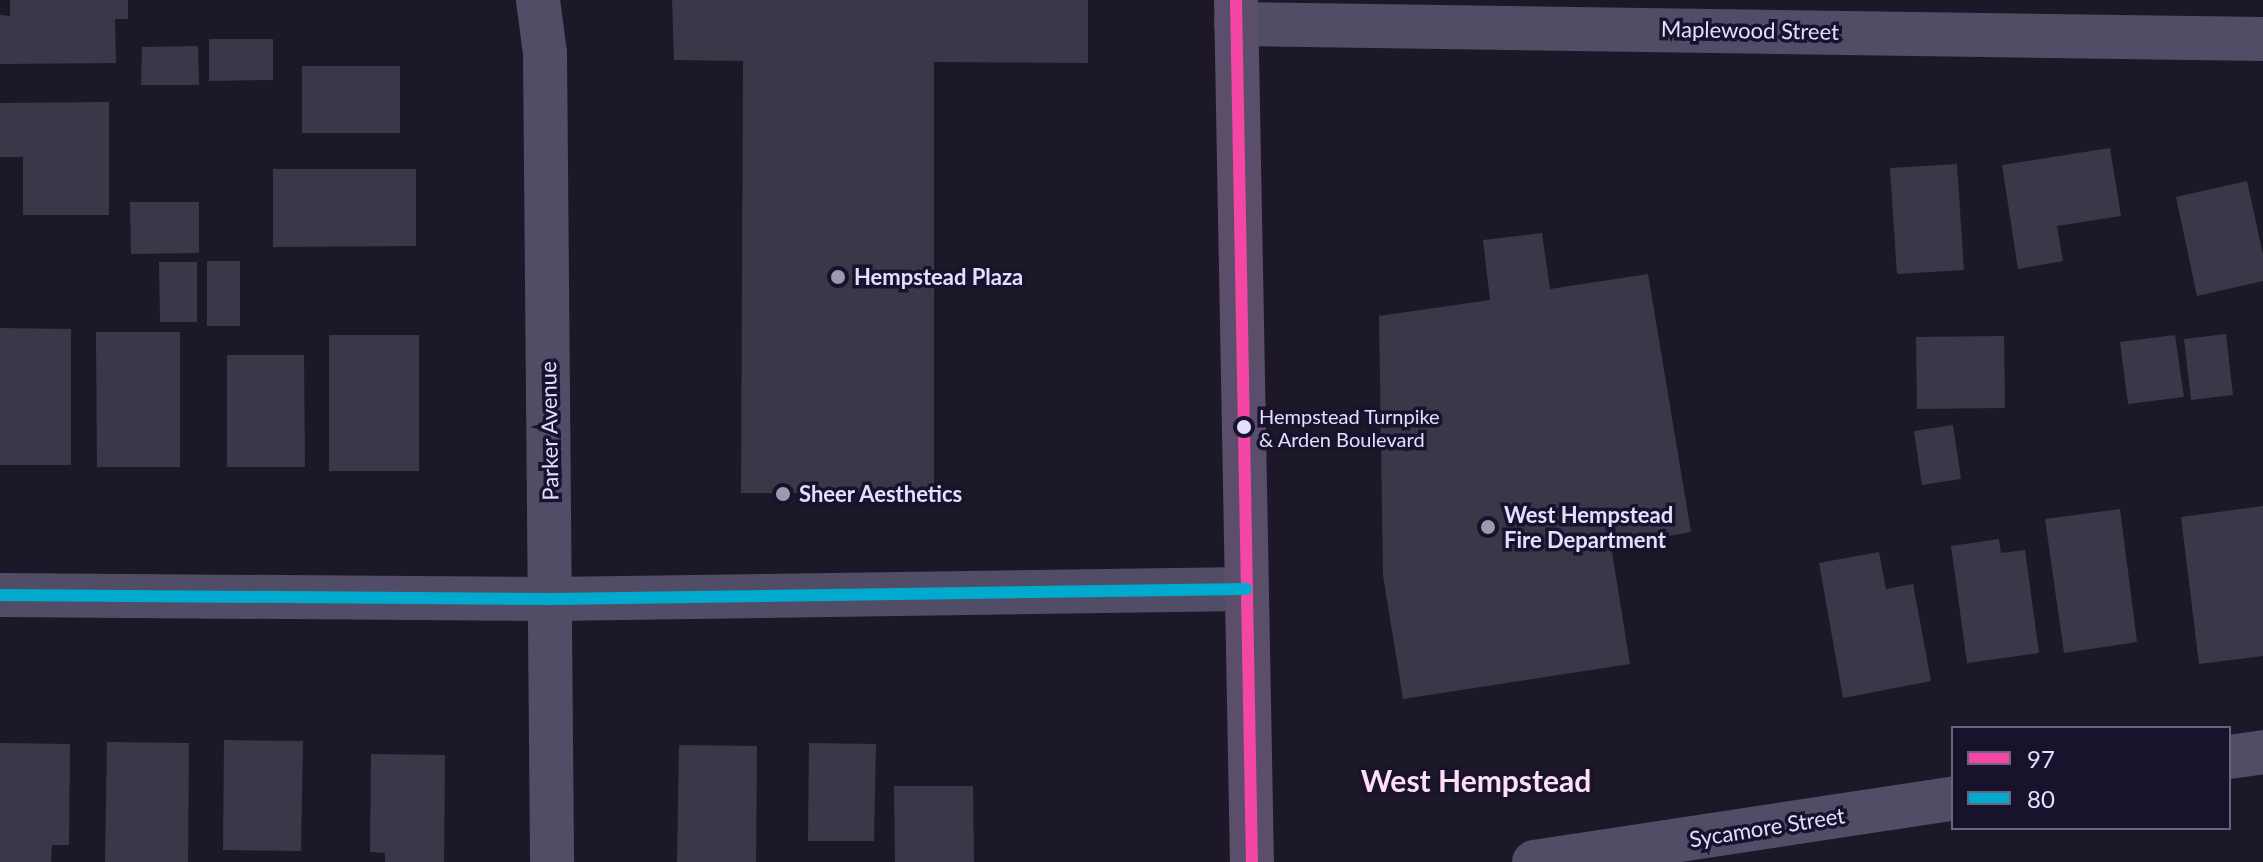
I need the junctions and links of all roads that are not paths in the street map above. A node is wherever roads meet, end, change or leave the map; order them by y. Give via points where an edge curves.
1 (538, 0) edge
2 (1236, 12) edge
3 (1970, 17) edge
4 (2263, 39) edge
5 (1246, 589) junction
6 (0, 595) edge
7 (551, 599) junction
8 (2263, 752) edge
9 (2231, 757) edge
10 (1951, 799) edge
11 (552, 862) edge
12 (1252, 862) edge
13 (1534, 862) edge

1 - 7 street, Parker Avenue via 545,53
2 - 3 street, Maplewood Street
2 - 5 main road
3 - 4 street, Maplewood Street
5 - 7 street
5 - 12 main road
6 - 7 street
7 - 11 street, Parker Avenue
8 - 9 street
10 - 13 street, Sycamore Street

